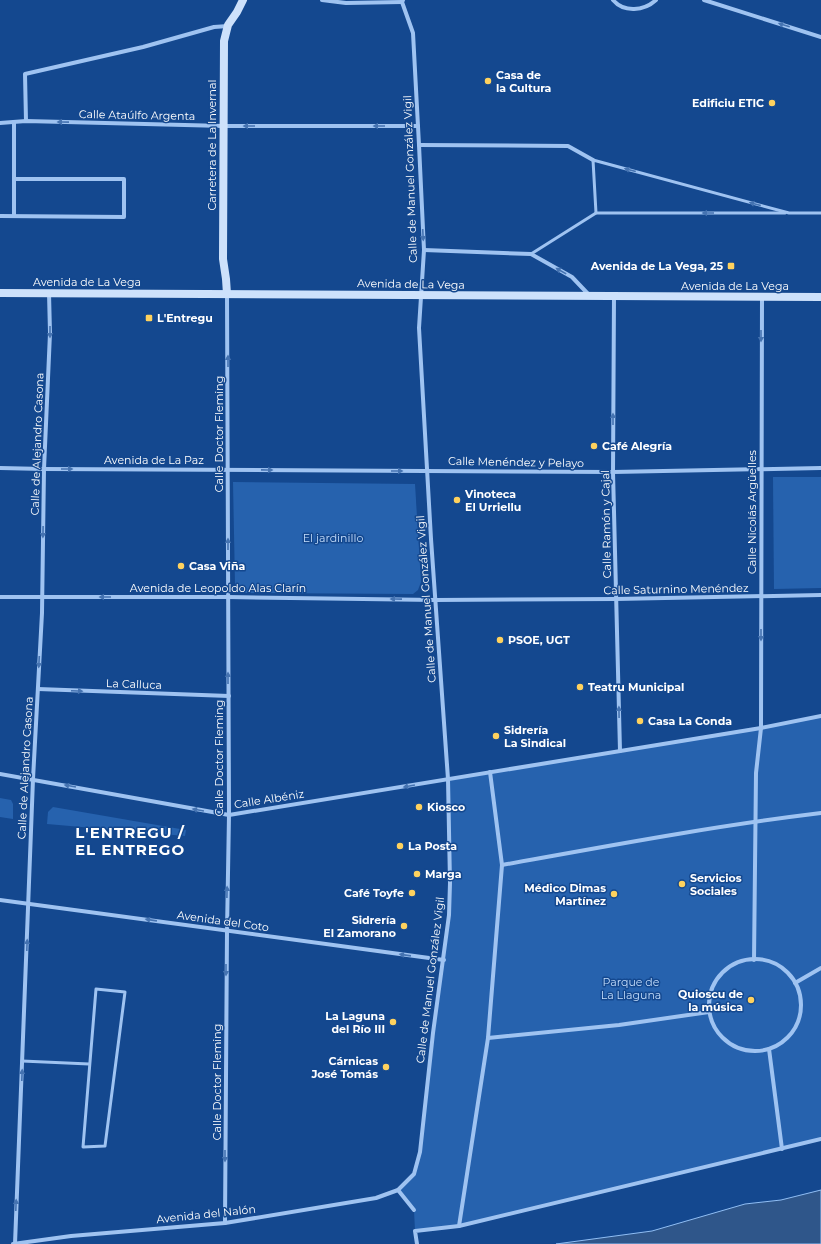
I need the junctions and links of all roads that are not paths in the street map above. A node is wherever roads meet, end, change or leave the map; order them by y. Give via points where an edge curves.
1 (243, 0) edge
2 (322, 0) edge
3 (612, 0) edge
4 (656, 0) edge
5 (704, 0) edge
6 (403, 1) edge
7 (228, 26) junction
8 (821, 37) edge
9 (26, 121) junction
10 (14, 122) junction
11 (0, 123) edge
12 (224, 126) junction
13 (418, 126) junction
14 (419, 145) junction
15 (593, 160) junction
16 (15, 178) junction
17 (596, 212) junction
18 (790, 213) junction
19 (821, 213) edge
20 (0, 216) edge
21 (14, 216) junction
22 (424, 250) junction
23 (532, 254) junction
24 (0, 292) edge
25 (49, 293) junction
26 (227, 294) junction
27 (421, 295) junction
28 (590, 296) junction
29 (614, 296) junction
30 (762, 297) junction
31 (821, 297) edge
32 (0, 468) edge
33 (821, 468) edge
34 (44, 469) junction
35 (761, 469) junction
36 (228, 470) junction
37 (427, 470) junction
38 (613, 472) junction
39 (821, 595) edge
40 (761, 596) junction
41 (0, 597) edge
42 (42, 597) junction
43 (228, 597) junction
44 (616, 599) junction
45 (436, 600) junction
46 (38, 689) junction
47 (228, 696) junction
48 (821, 716) edge
49 (761, 728) junction
50 (620, 751) junction
51 (490, 772) junction
52 (0, 774) edge
53 (448, 779) junction
54 (33, 780) junction
55 (821, 813) edge
56 (228, 815) junction
57 (755, 821) junction
58 (502, 865) junction
59 (0, 900) edge
60 (29, 904) junction
61 (227, 931) junction
62 (444, 960) junction
63 (754, 960) junction
64 (821, 968) edge
65 (795, 983) junction
66 (709, 1012) junction
67 (488, 1038) junction
68 (769, 1049) junction
69 (22, 1061) junction
70 (89, 1064) junction
71 (821, 1139) edge
72 (782, 1148) junction
73 (398, 1190) junction
74 (414, 1210) dead end
75 (225, 1223) junction
76 (459, 1226) junction
77 (14, 1244) edge
78 (416, 1244) edge

1 - 7 street, Carretera de La Invernal
2 - 6 street via 346,3
3 - 4 street via 626,8 638,9
8 -> 5 street
6 - 13 street, Calle de Manuel González Vigil via 413,33
7 - 9 street via 214,27 143,47 25,74
7 - 12 street, Carretera de La Invernal via 224,41
9 - 10 street, Calle Ataúlfo Argenta
12 -> 9 street, Calle Ataúlfo Argenta
10 - 11 street, Calle Ataúlfo Argenta
10 - 16 street
13 -> 12 street, Calle Ataúlfo Argenta
12 - 26 street, Carretera de La Invernal via 223,259
13 - 14 street, Calle de Manuel González Vigil
14 - 15 street via 568,146
14 -> 22 street, Calle de Manuel González Vigil
15 - 17 lane
18 -> 15 lane
16 - 21 street
16 - 21 street via 124,179 124,217
18 -> 17 lane
17 - 23 lane
18 - 19 lane
20 - 21 street
22 - 23 street
22 - 27 street, Calle de Manuel González Vigil
28 -> 23 street via 572,277
24 - 25 street, Avenida de La Vega
25 - 26 street, Avenida de La Vega
25 -> 34 street, Calle de Alejandro Casona via 50,334
26 - 27 street, Avenida de La Vega
36 -> 26 street, Calle Doctor Fleming
27 - 28 street, Avenida de La Vega
27 - 37 street, Calle de Manuel González Vigil via 419,328
28 - 29 street, Avenida de La Vega
29 - 30 street, Avenida de La Vega
38 -> 29 street, Calle Ramón y Cajal
30 - 31 street, Avenida de La Vega
30 -> 35 street, Calle Nicolás Argüelles
32 - 34 street, Avenida de La Paz
33 - 35 street, Calle Menéndez y Pelayo
34 -> 36 street, Avenida de La Paz
34 -> 42 street, Calle de Alejandro Casona
35 - 38 street, Calle Menéndez y Pelayo
35 - 40 street, Calle Nicolás Argüelles
36 -> 37 street, Avenida de La Paz
43 -> 36 street, Calle Doctor Fleming
37 - 38 street, Calle Menéndez y Pelayo
37 - 45 street, Calle de Manuel González Vigil
38 - 44 street, Calle Ramón y Cajal
39 - 40 street, Calle Saturnino Menéndez
40 - 44 street, Calle Saturnino Menéndez
40 -> 49 street, Calle Nicolás Argüelles
41 - 42 street, Avenida de Leopoldo Alas Clarín
43 -> 42 street, Avenida de Leopoldo Alas Clarín
42 -> 46 street, Calle de Alejandro Casona
45 -> 43 street, Avenida de Leopoldo Alas Clarín
47 -> 43 street, Calle Doctor Fleming
44 - 45 street, Calle Saturnino Menéndez
50 -> 44 street, Calle Ramón y Cajal
45 - 53 street, Calle de Manuel González Vigil
46 -> 47 street, La Calluca
46 - 54 street, Calle de Alejandro Casona
47 - 56 street, Calle Doctor Fleming
48 - 49 street, Calle Albéniz
49 - 50 street, Calle Albéniz
49 - 57 street via 756,772
50 - 51 street, Calle Albéniz
51 - 53 street, Calle Albéniz
51 - 58 street
52 - 54 street, Calle Albéniz
53 -> 56 street, Calle Albéniz
53 - 62 street, Calle de Manuel González Vigil via 450,883
56 -> 54 street, Calle Albéniz
54 - 60 street, Calle de Alejandro Casona
55 - 57 street
61 -> 56 street, Calle Doctor Fleming
57 - 58 street
57 - 63 street
58 - 67 street
59 - 60 street, Avenida del Coto
61 -> 60 street, Avenida del Coto
69 -> 60 street, Calle de Alejandro Casona
62 -> 61 street, Avenida del Coto
61 -> 75 street, Calle Doctor Fleming
62 - 73 street, Calle de Manuel González Vigil via 420,1152 414,1174
63 - 65 street via 777,965
63 - 66 street via 738,963 725,970 715,982
64 - 65 street
65 - 68 street via 800,996 797,1022 791,1034
66 - 67 street via 619,1025
66 - 68 street via 714,1027 724,1040 738,1048 753,1051
67 - 76 street
68 - 72 street
69 - 70 lane
77 -> 69 street, Calle de Alejandro Casona
70 - 70 lane via 83,1147 105,1146 126,992 96,988
71 - 72 street
72 - 76 street
73 - 74 street
73 - 75 street, Avenida del Nalón via 376,1198
75 - 77 street, Avenida del Nalón via 71,1236
76 - 78 street via 415,1231

